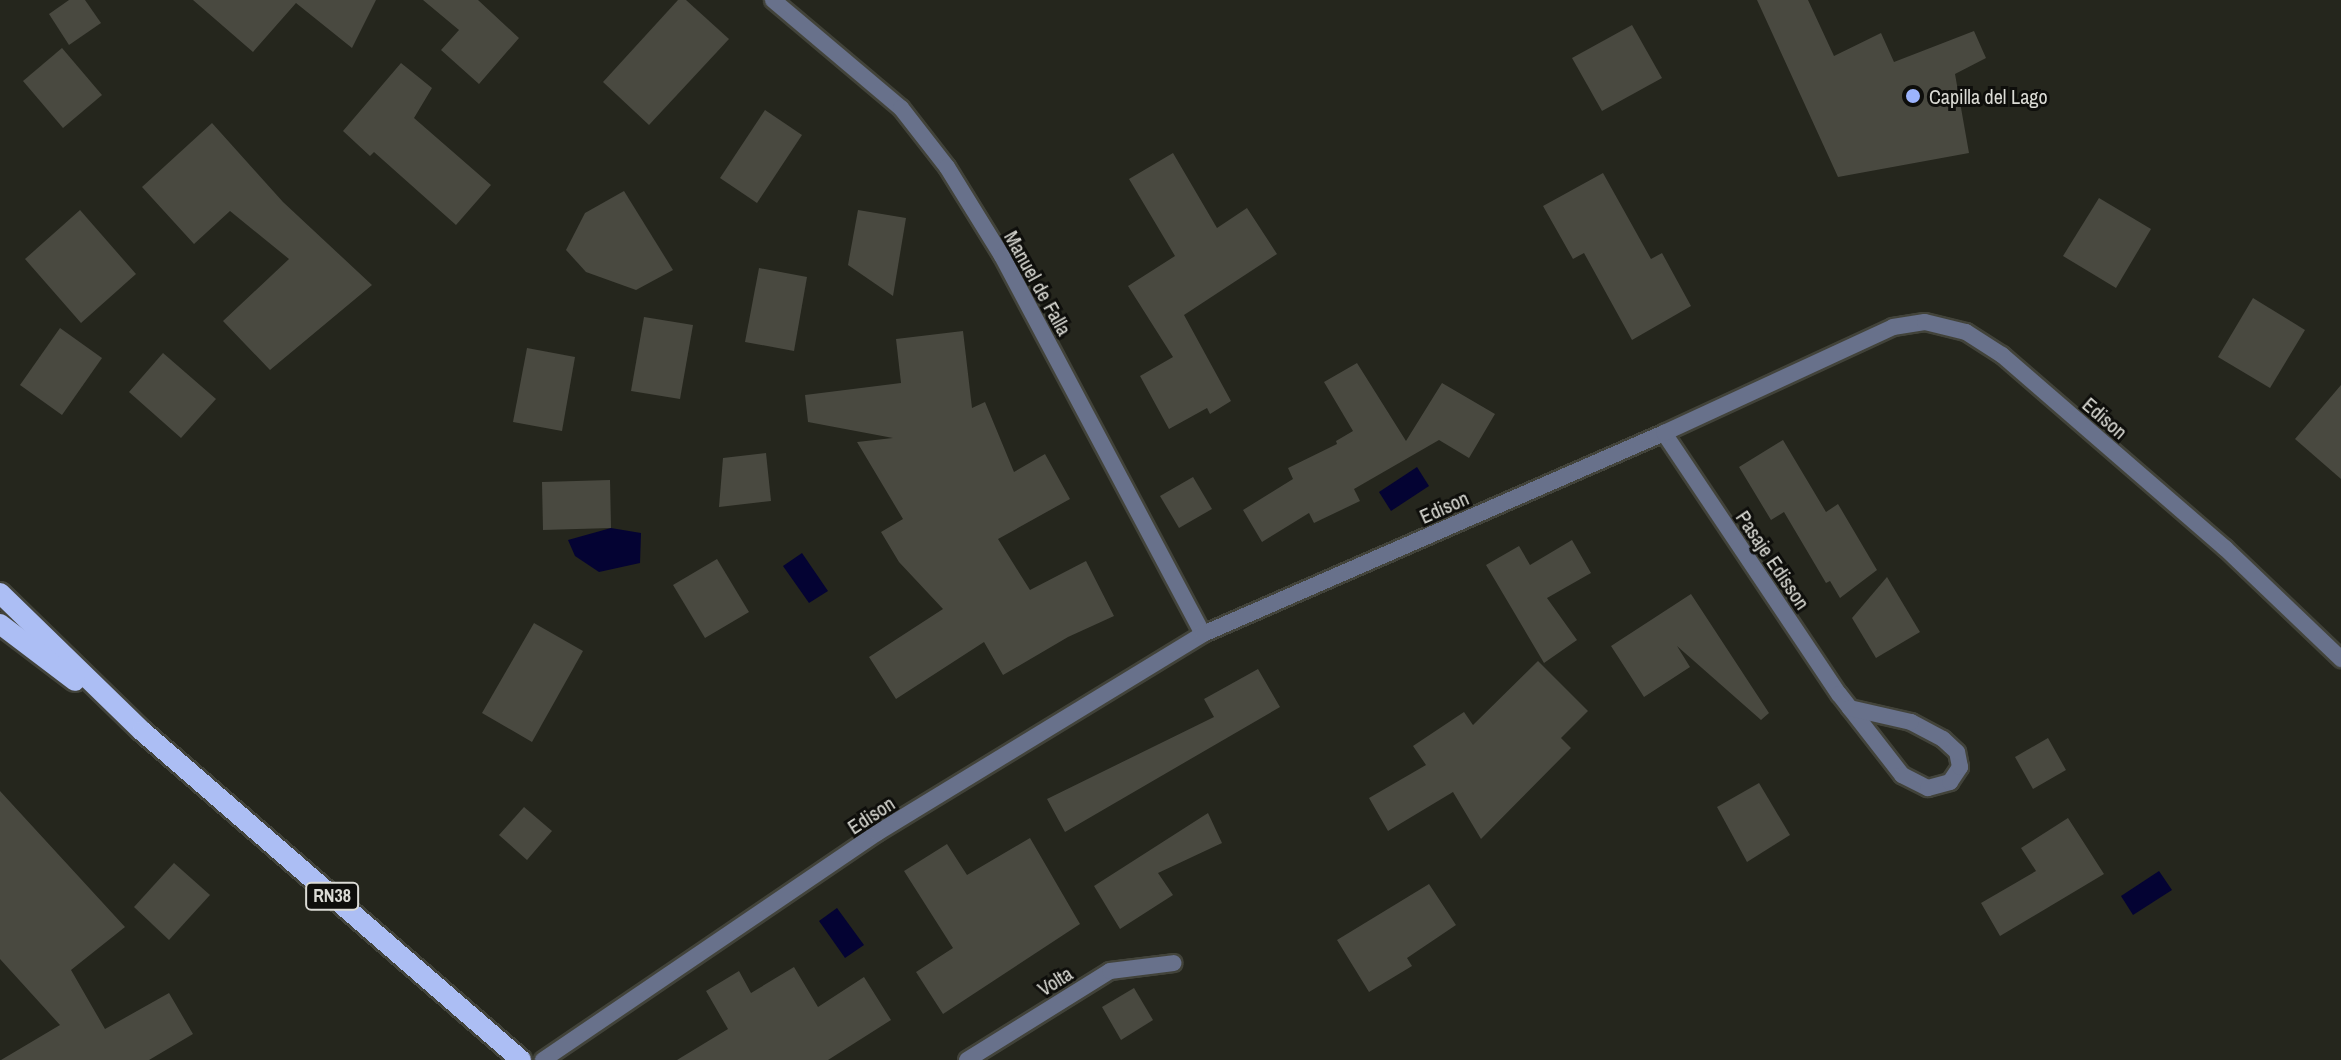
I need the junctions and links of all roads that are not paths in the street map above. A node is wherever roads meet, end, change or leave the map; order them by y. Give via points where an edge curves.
1 (773, 0) edge
2 (1664, 433) junction
3 (0, 593) edge
4 (0, 624) edge
5 (1203, 634) junction
6 (2341, 659) edge
7 (1850, 708) junction
8 (142, 731) junction
9 (1174, 963) dead end
10 (521, 1060) edge
11 (543, 1060) edge
12 (967, 1060) edge

1 - 5 street, Manuel de Falla via 901,108 947,167 1002,256
2 - 5 street, Edison
2 - 6 street, Edison via 1893,327 1925,322 1966,332 2002,355 2213,538
2 - 7 street, Pasaje Edisson
3 - 8 main road, RN38
4 - 8 main road, RN38
5 - 11 street, Edison via 877,833
7 - 7 street, Pasaje Edisson via 1902,775 1928,788 1950,782 1960,767 1957,752 1943,739 1911,722
8 - 10 main road, RN38
9 - 12 street, Volta via 1110,971

